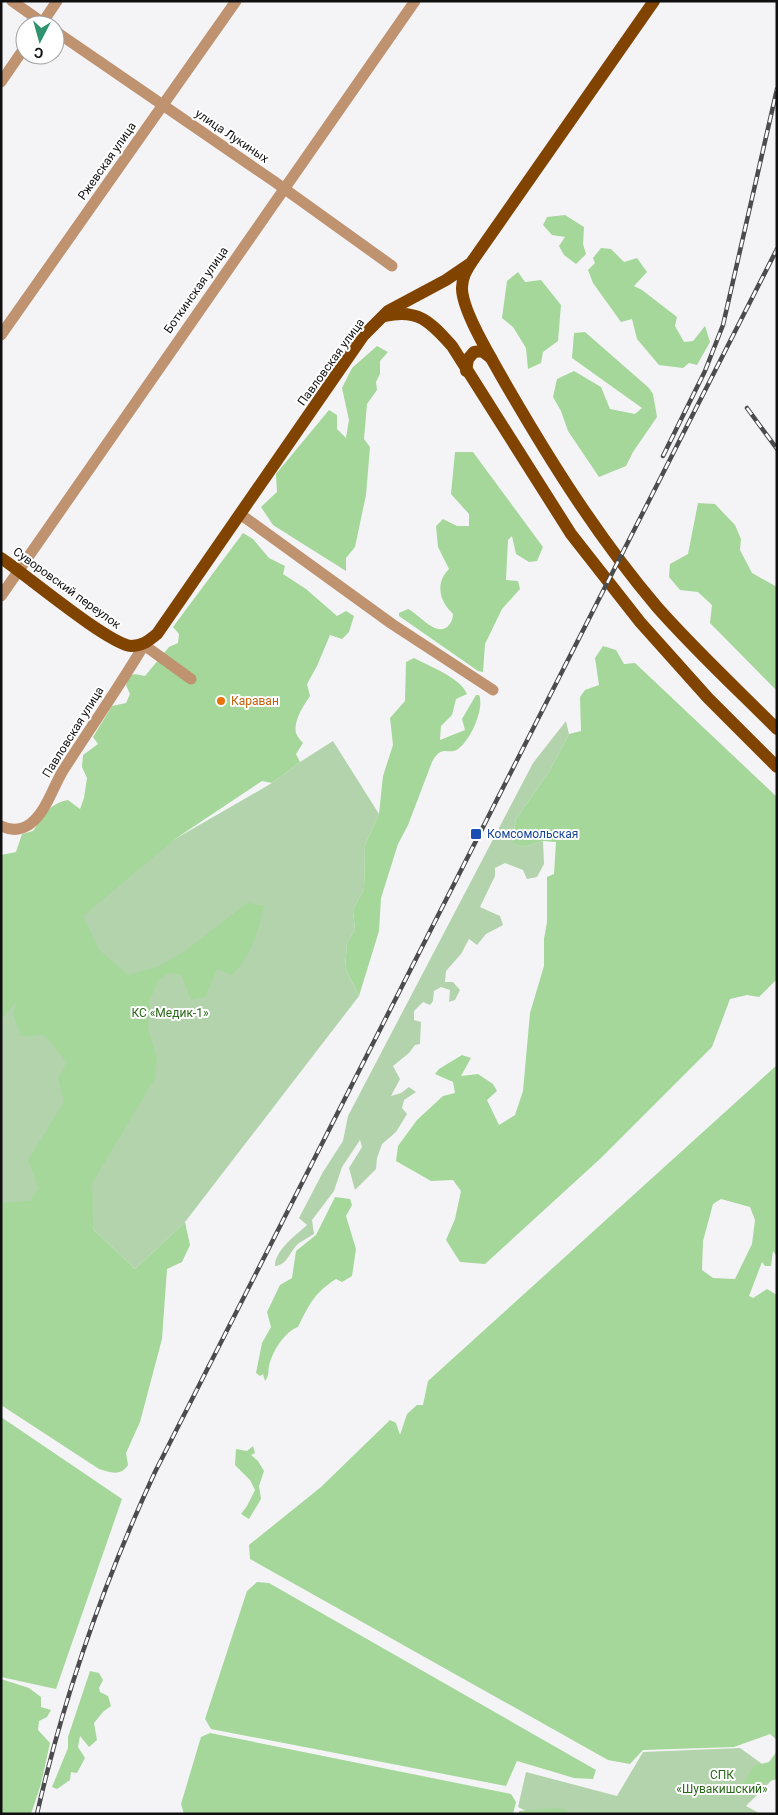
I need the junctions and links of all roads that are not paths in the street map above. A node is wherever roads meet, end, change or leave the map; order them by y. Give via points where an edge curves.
1 (12, 1) edge
2 (57, 1) edge
3 (236, 1) edge
4 (415, 1) edge
5 (654, 1) edge
6 (31, 15) edge
7 (48, 15) edge
8 (65, 38) edge
9 (15, 62) edge
10 (1, 82) edge
11 (163, 106) junction
12 (284, 188) junction
13 (471, 263) junction
14 (392, 266) dead end
15 (380, 317) junction
16 (1, 335) edge
17 (491, 358) junction
18 (466, 371) junction
19 (240, 514) junction
20 (1, 558) edge
21 (18, 570) junction
22 (1, 596) edge
23 (144, 645) junction
24 (191, 679) dead end
25 (493, 690) dead end
26 (777, 729) edge
27 (777, 767) edge
28 (1, 826) edge

1 - 6 street
2 - 7 street
3 - 11 street, Ржевская улица
4 - 12 street, Боткинская улица
5 - 13 main road, Павловская улица
8 - 11 street, улица Лукиных
9 - 10 street
11 - 12 street, улица Лукиных
11 - 16 street, Ржевская улица
12 - 14 street, улица Лукиных
12 - 21 street, Боткинская улица
13 - 15 main road, Павловская улица
13 - 17 main road via 464,274 464,299
15 - 18 main road via 414,314 426,320 452,346
15 - 19 main road, Павловская улица via 363,336
17 - 18 main road via 482,351 474,352 468,359
17 - 26 main road via 561,477 594,526 707,662
18 - 27 main road via 571,534 640,622 708,698
19 - 23 main road, Павловская улица via 157,634
19 - 25 street via 392,624
20 - 21 main road, Суворовский переулок
21 - 22 street, Боткинская улица
21 - 23 main road, Суворовский переулок via 95,628 128,646
23 - 24 street
23 - 28 street, Павловская улица via 63,771 44,807 31,823 21,829 9,830

